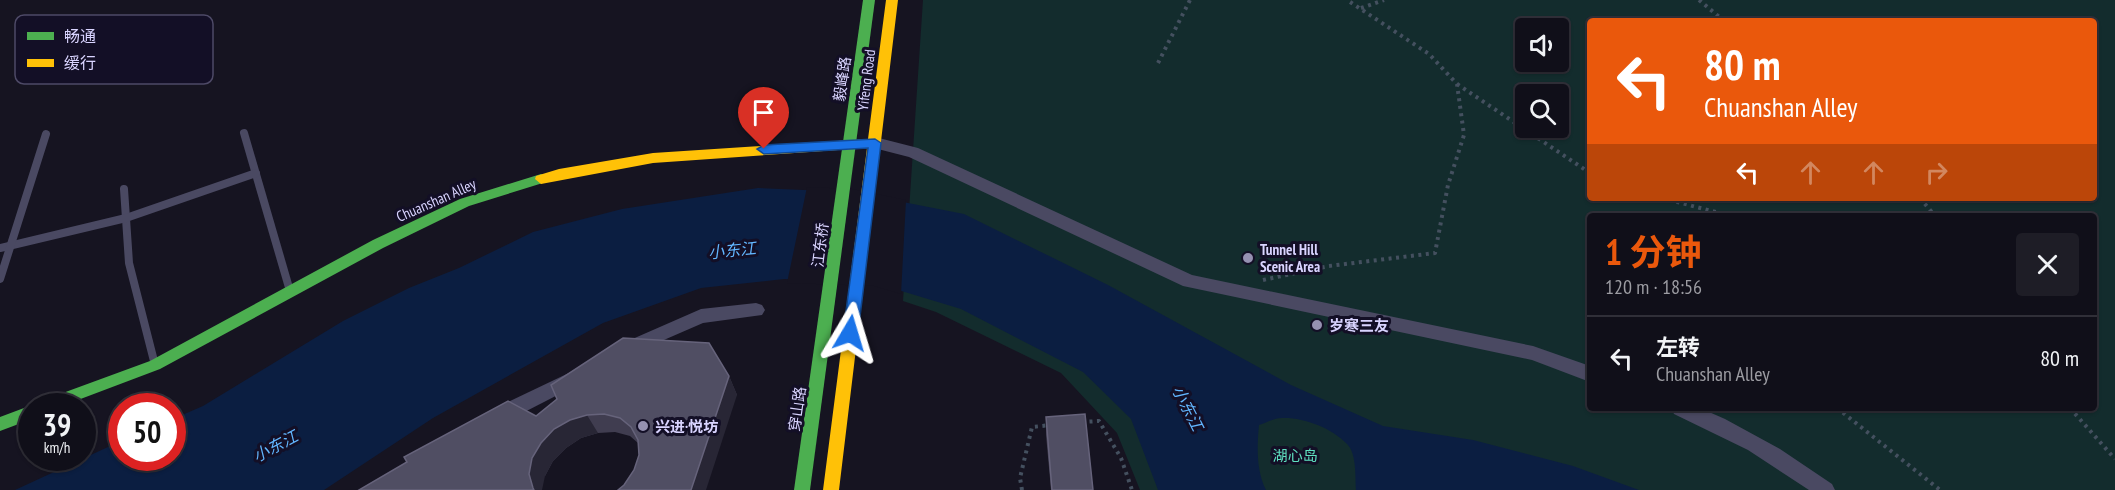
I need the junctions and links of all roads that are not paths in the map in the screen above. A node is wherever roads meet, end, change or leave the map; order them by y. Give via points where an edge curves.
1 (869, 0) edge
2 (892, 0) edge
3 (46, 134) dead end
4 (244, 134) dead end
5 (850, 143) junction
6 (875, 143) junction
7 (847, 162) joint
8 (256, 173) junction
9 (124, 189) dead end
10 (126, 218) junction
11 (10, 246) junction
12 (0, 248) edge
13 (0, 279) edge
14 (290, 292) junction
15 (756, 310) dead end
16 (825, 332) joint
17 (612, 358) edge
18 (155, 365) junction
19 (584, 373) edge
20 (1587, 373) edge
21 (81, 393) edge
22 (1687, 411) edge
23 (18, 417) edge
24 (0, 424) edge
25 (481, 425) edge
26 (806, 468) junction
27 (795, 490) edge
28 (802, 490) edge
29 (831, 490) edge
30 (1825, 490) edge

1 - 5 main road, 毅峰路
2 - 6 main road, Yifeng Road
3 - 11 lane
4 - 8 lane
5 - 6 main road, Chuanshan Alley
5 - 7 main road, 毅峰路
5 - 14 main road, Chuanshan Alley via 653,158 559,174 465,202
6 - 20 street via 913,152 1189,281 1533,353
6 - 29 main road, Yifeng Road
7 - 16 main road, 江东桥
8 - 10 lane
8 - 14 lane
9 - 10 lane
10 - 11 lane
10 - 18 lane via 129,263
11 - 12 lane
11 - 13 lane
14 - 18 main road, Chuanshan Alley
15 - 17 street via 701,316
16 - 26 main road, 穿山路
18 - 21 main road, Chuanshan Alley
19 - 25 street
22 - 30 street via 1739,434
23 - 24 main road
26 - 27 main road
26 - 28 main road, 穿山路

